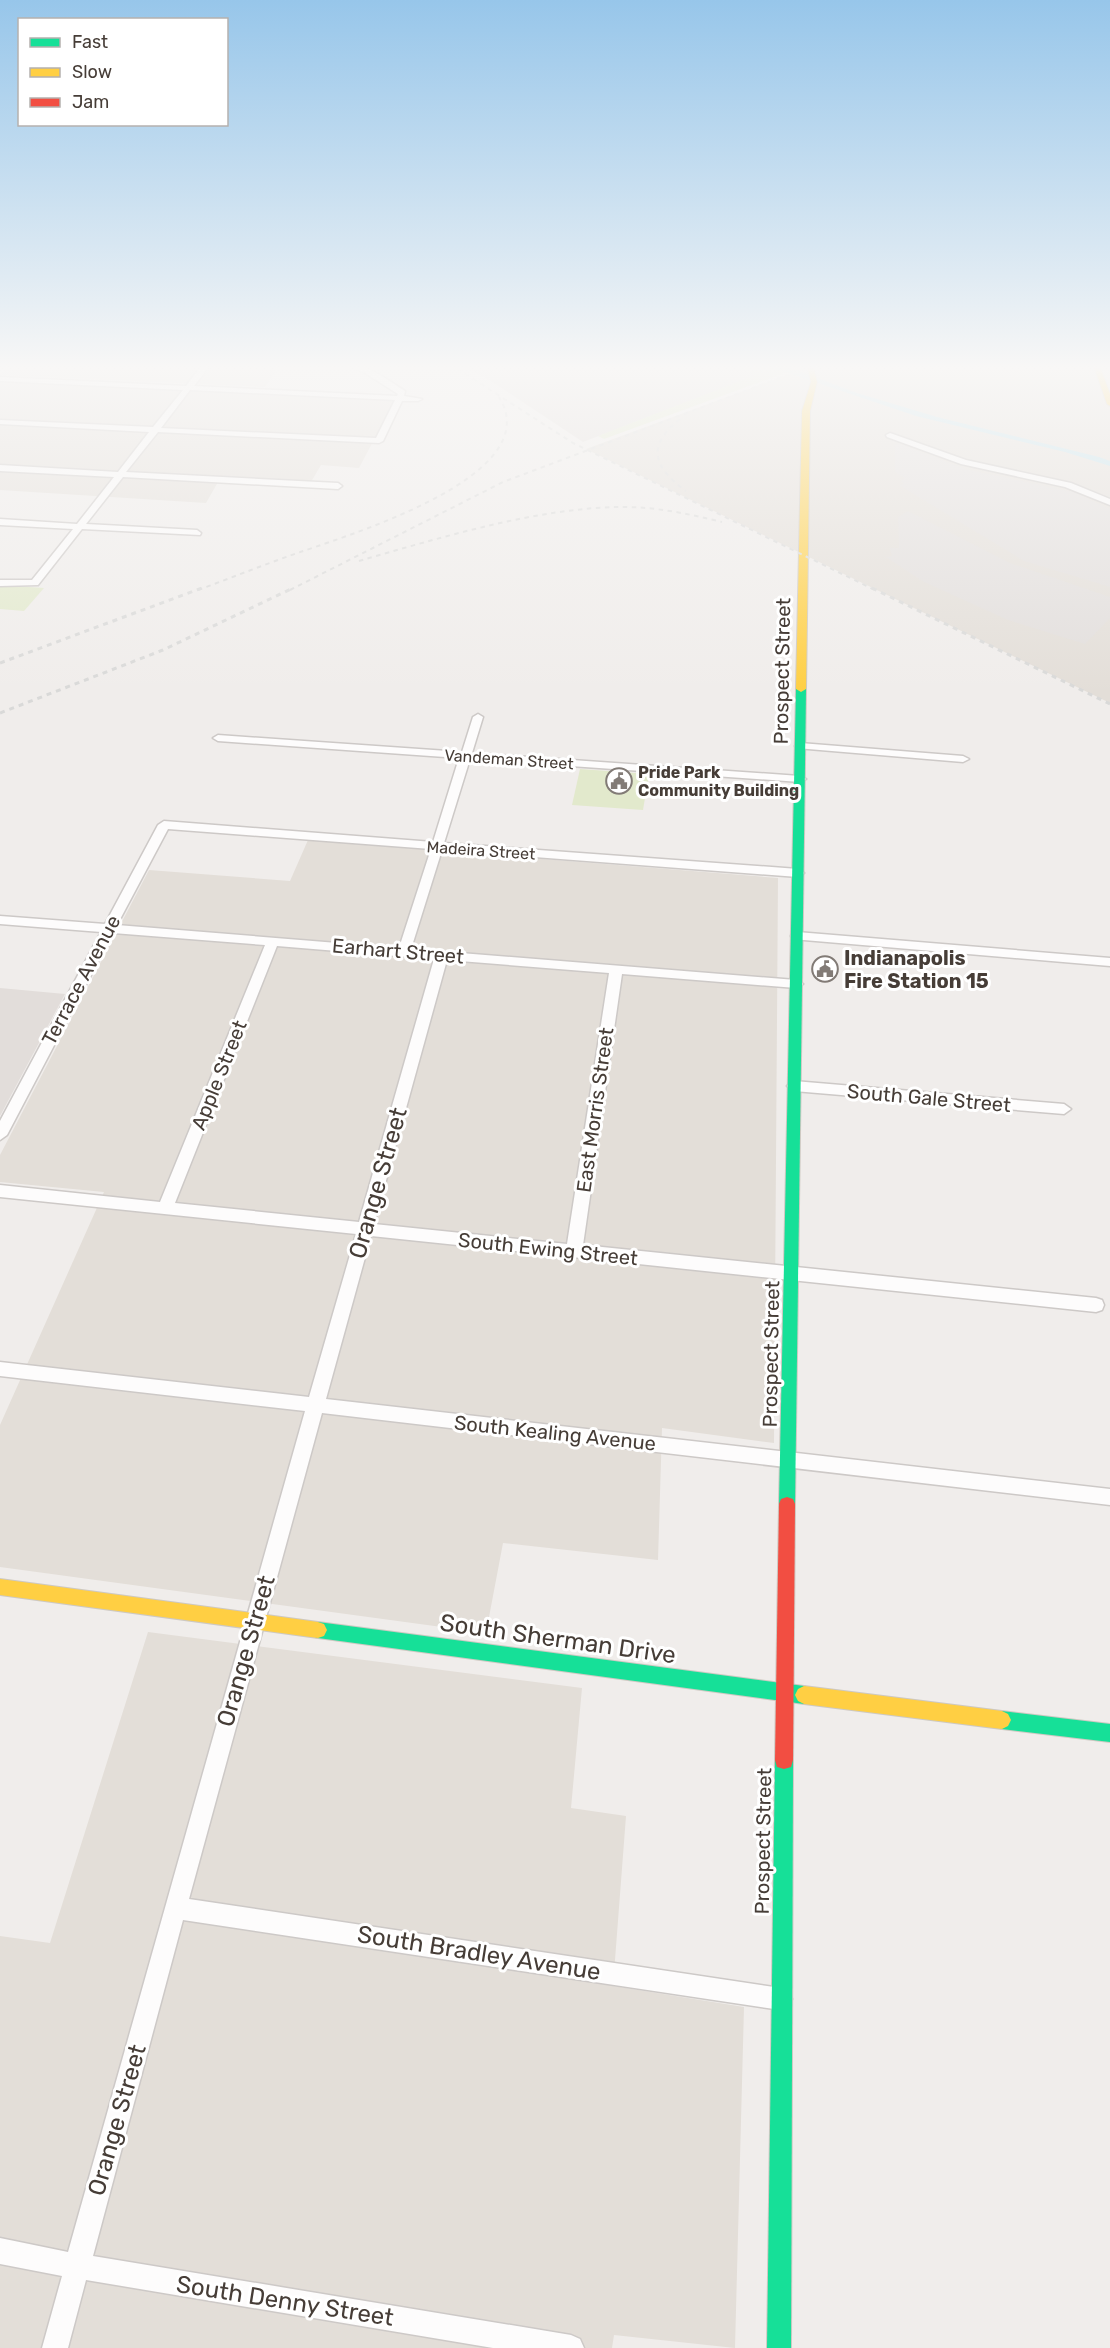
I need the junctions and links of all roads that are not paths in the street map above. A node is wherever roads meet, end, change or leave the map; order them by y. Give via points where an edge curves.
1 (94, 474) edge
2 (805, 474) edge
3 (1016, 474) edge
4 (118, 475) junction
5 (338, 486) dead end
6 (1110, 502) edge
7 (0, 522) edge
8 (78, 526) junction
9 (197, 533) dead end
10 (0, 583) edge
11 (478, 717) dead end
12 (218, 738) dead end
13 (800, 747) junction
14 (466, 756) junction
15 (963, 759) dead end
16 (800, 779) junction
17 (164, 825) joint
18 (436, 846) junction
19 (798, 873) junction
20 (0, 920) edge
21 (108, 928) junction
22 (797, 936) junction
23 (273, 941) junction
24 (404, 952) junction
25 (442, 955) junction
26 (1110, 962) edge
27 (616, 969) junction
28 (796, 984) junction
29 (794, 1086) junction
30 (1064, 1109) dead end
31 (0, 1135) edge
32 (0, 1191) edge
33 (165, 1209) junction
34 (365, 1230) junction
35 (574, 1251) junction
36 (792, 1274) junction
37 (1096, 1305) dead end
38 (0, 1370) edge
39 (316, 1406) junction
40 (789, 1460) junction
41 (1110, 1497) edge
42 (0, 1587) edge
43 (254, 1620) junction
44 (784, 1693) junction
45 (1110, 1733) edge
46 (176, 1908) junction
47 (781, 1999) junction
48 (0, 2251) edge
49 (77, 2266) junction
50 (55, 2348) edge
51 (571, 2348) edge
52 (779, 2348) edge

1 - 4 street
2 - 13 main road, Prospect Street
3 - 6 street via 1068,485
4 - 5 street
4 - 8 street
7 - 8 street
8 - 9 street
8 - 10 street via 34,583
11 - 14 street
12 - 14 street, Vandeman Street
13 - 15 street
13 - 16 main road, Prospect Street
14 - 16 street, Vandeman Street
14 - 18 street
16 - 19 main road, Prospect Street
17 - 18 street, Madeira Street
17 - 21 street, Terrace Avenue
18 - 19 street, Madeira Street
18 - 24 street
19 - 22 main road, Prospect Street
20 - 21 street, Earhart Street
21 - 23 street, Earhart Street
21 - 31 street, Terrace Avenue
22 - 26 street
22 - 28 main road, Prospect Street
23 - 24 street, Earhart Street
23 - 33 street, Apple Street
24 - 25 street, Earhart Street
25 - 27 street, Earhart Street
25 - 34 street, Orange Street
27 - 28 street, Earhart Street
27 - 35 street, East Morris Street
28 - 29 main road, Prospect Street
29 - 30 street, South Gale Street
29 - 36 main road, Prospect Street
32 - 33 street, South Ewing Street
33 - 34 street, South Ewing Street
34 - 35 street, South Ewing Street
34 - 39 street, Orange Street
35 - 36 street, South Ewing Street
36 - 37 street, South Ewing Street
36 - 40 main road, Prospect Street
38 - 39 street, South Kealing Avenue
39 - 40 street, South Kealing Avenue
39 - 43 street, Orange Street
40 - 41 street, South Kealing Avenue
40 - 44 main road, Prospect Street
42 - 43 main road, South Sherman Drive
43 - 44 main road, South Sherman Drive
43 - 46 street, Orange Street
44 - 45 main road, South Sherman Drive
44 - 47 main road, Prospect Street
46 - 47 street, South Bradley Avenue
46 - 49 street, Orange Street
47 - 52 main road, Prospect Street
48 - 49 street, South Denny Street
49 - 50 street, Orange Street
49 - 51 street, South Denny Street

